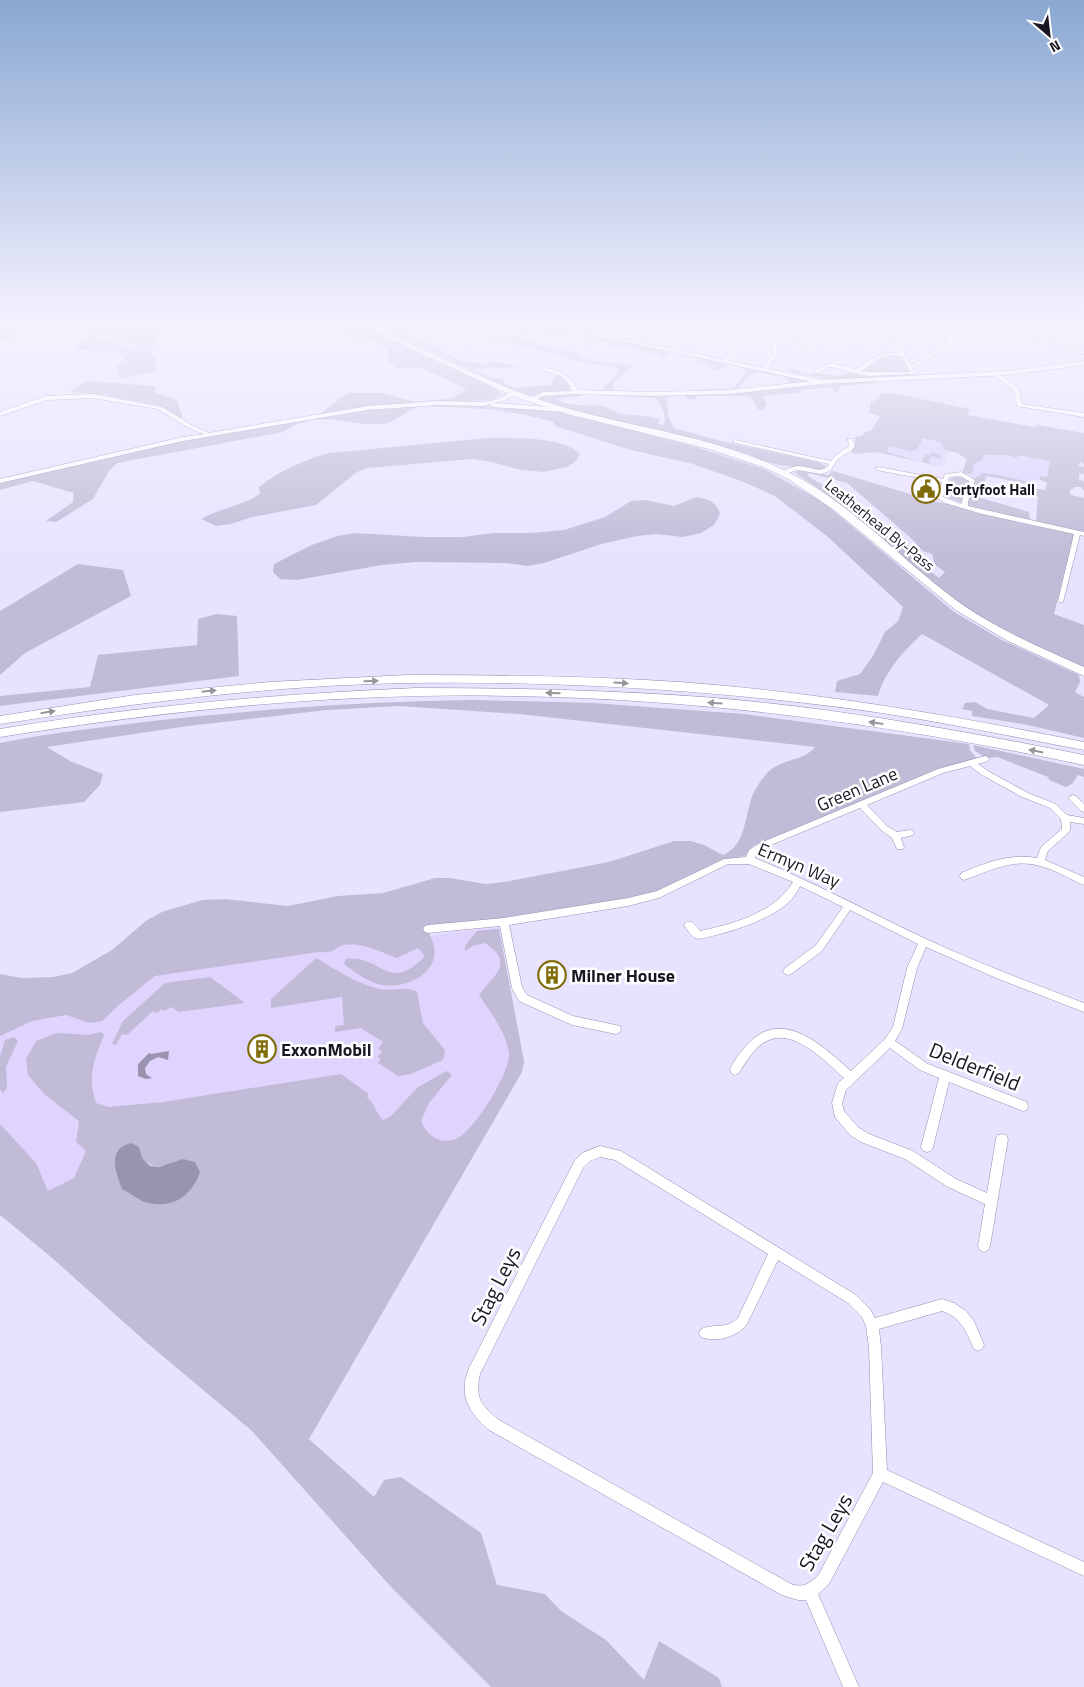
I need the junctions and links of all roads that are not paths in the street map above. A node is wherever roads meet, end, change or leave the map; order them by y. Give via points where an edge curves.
1 (41, 400) edge
2 (114, 400) edge
3 (502, 400) edge
4 (531, 400) edge
5 (1018, 400) edge
6 (484, 404) junction
7 (564, 410) junction
8 (0, 414) edge
9 (1084, 415) edge
10 (208, 435) junction
11 (850, 440) dead end
12 (735, 442) dead end
13 (832, 463) junction
14 (878, 468) dead end
15 (783, 473) junction
16 (0, 481) edge
17 (944, 481) junction
18 (965, 507) junction
19 (1081, 534) edge
20 (1061, 601) dead end
21 (1084, 672) edge
22 (0, 720) edge
23 (0, 733) edge
24 (1084, 746) edge
25 (985, 759) dead end
26 (1084, 760) edge
27 (971, 763) junction
28 (1073, 798) dead end
29 (862, 805) junction
30 (1084, 810) edge
31 (1065, 818) junction
32 (1084, 822) edge
33 (910, 834) dead end
34 (896, 836) junction
35 (900, 847) dead end
36 (750, 860) junction
37 (1040, 862) junction
38 (964, 876) dead end
39 (799, 880) junction
40 (1084, 882) edge
41 (849, 905) junction
42 (504, 922) junction
43 (689, 925) dead end
44 (428, 929) dead end
45 (924, 942) junction
46 (788, 971) dead end
47 (1084, 1008) edge
48 (616, 1029) dead end
49 (889, 1042) junction
50 (734, 1070) dead end
51 (945, 1076) junction
52 (850, 1077) junction
53 (1023, 1106) dead end
54 (1002, 1139) dead end
55 (927, 1147) dead end
56 (992, 1201) junction
57 (984, 1246) dead end
58 (775, 1252) junction
59 (872, 1325) junction
60 (705, 1333) dead end
61 (978, 1345) dead end
62 (880, 1474) junction
63 (1084, 1569) edge
64 (810, 1592) junction
65 (851, 1687) edge

1 - 8 street
2 - 10 street via 160,408
3 - 6 street
4 - 7 highway, Leatherhead By-Pass
5 - 9 street via 1019,405
6 - 7 street
6 - 10 street via 438,403 368,408
7 - 15 highway, Leatherhead By-Pass via 719,449
10 - 16 street
11 - 13 street via 850,449
12 - 13 street
13 - 15 street via 826,471 799,467
14 - 17 street
15 - 21 highway, Leatherhead By-Pass via 832,503 936,591 969,614 1012,639
17 - 18 street via 941,500
17 - 18 street via 956,474 972,480
18 - 19 street
19 - 20 street
22 -> 24 highway via 127,700 316,683 463,678 550,680 760,694 895,711
26 -> 23 highway via 921,729 741,705 576,694 460,691 323,696 144,711
25 - 27 street, Green Lane
27 - 29 street, Green Lane via 941,771
27 - 31 street via 1025,795 1053,806
28 - 30 street
29 - 34 street
29 - 36 street, Green Lane via 756,848
31 - 32 street
31 - 37 street via 1066,830 1044,849
33 - 34 street
34 - 35 street
36 - 39 street, Ermyn Way
36 - 42 street, Ermyn Way via 727,862 644,899
37 - 38 street via 1005,862
37 - 40 street
39 - 41 street, Ermyn Way
39 - 43 street via 788,896 773,908 728,929 698,935
41 - 45 street, Ermyn Way
41 - 46 street via 819,948
42 - 44 street, Ermyn Way
42 - 48 street via 517,988 523,998 572,1020
45 - 47 street, Ermyn Way
45 - 49 street via 912,968 901,1017
49 - 51 street, Delderfield via 911,1059
49 - 52 street
50 - 52 street via 756,1041 776,1033 805,1040
51 - 53 street, Delderfield
51 - 55 street
52 - 56 street via 842,1087 837,1103 839,1113 854,1131 874,1143 909,1155 952,1183
54 - 56 street
56 - 57 street
58 - 59 street, Stag Leys via 852,1299
58 - 60 street via 736,1329
58 - 64 street, Stag Leys via 617,1155 600,1151 593,1153 580,1164 474,1373 471,1399 494,1426 787,1590 802,1594
59 - 61 street via 942,1305 962,1314
59 - 62 street, Stag Leys
62 - 63 street
62 - 64 street, Stag Leys via 824,1579
64 - 65 street

